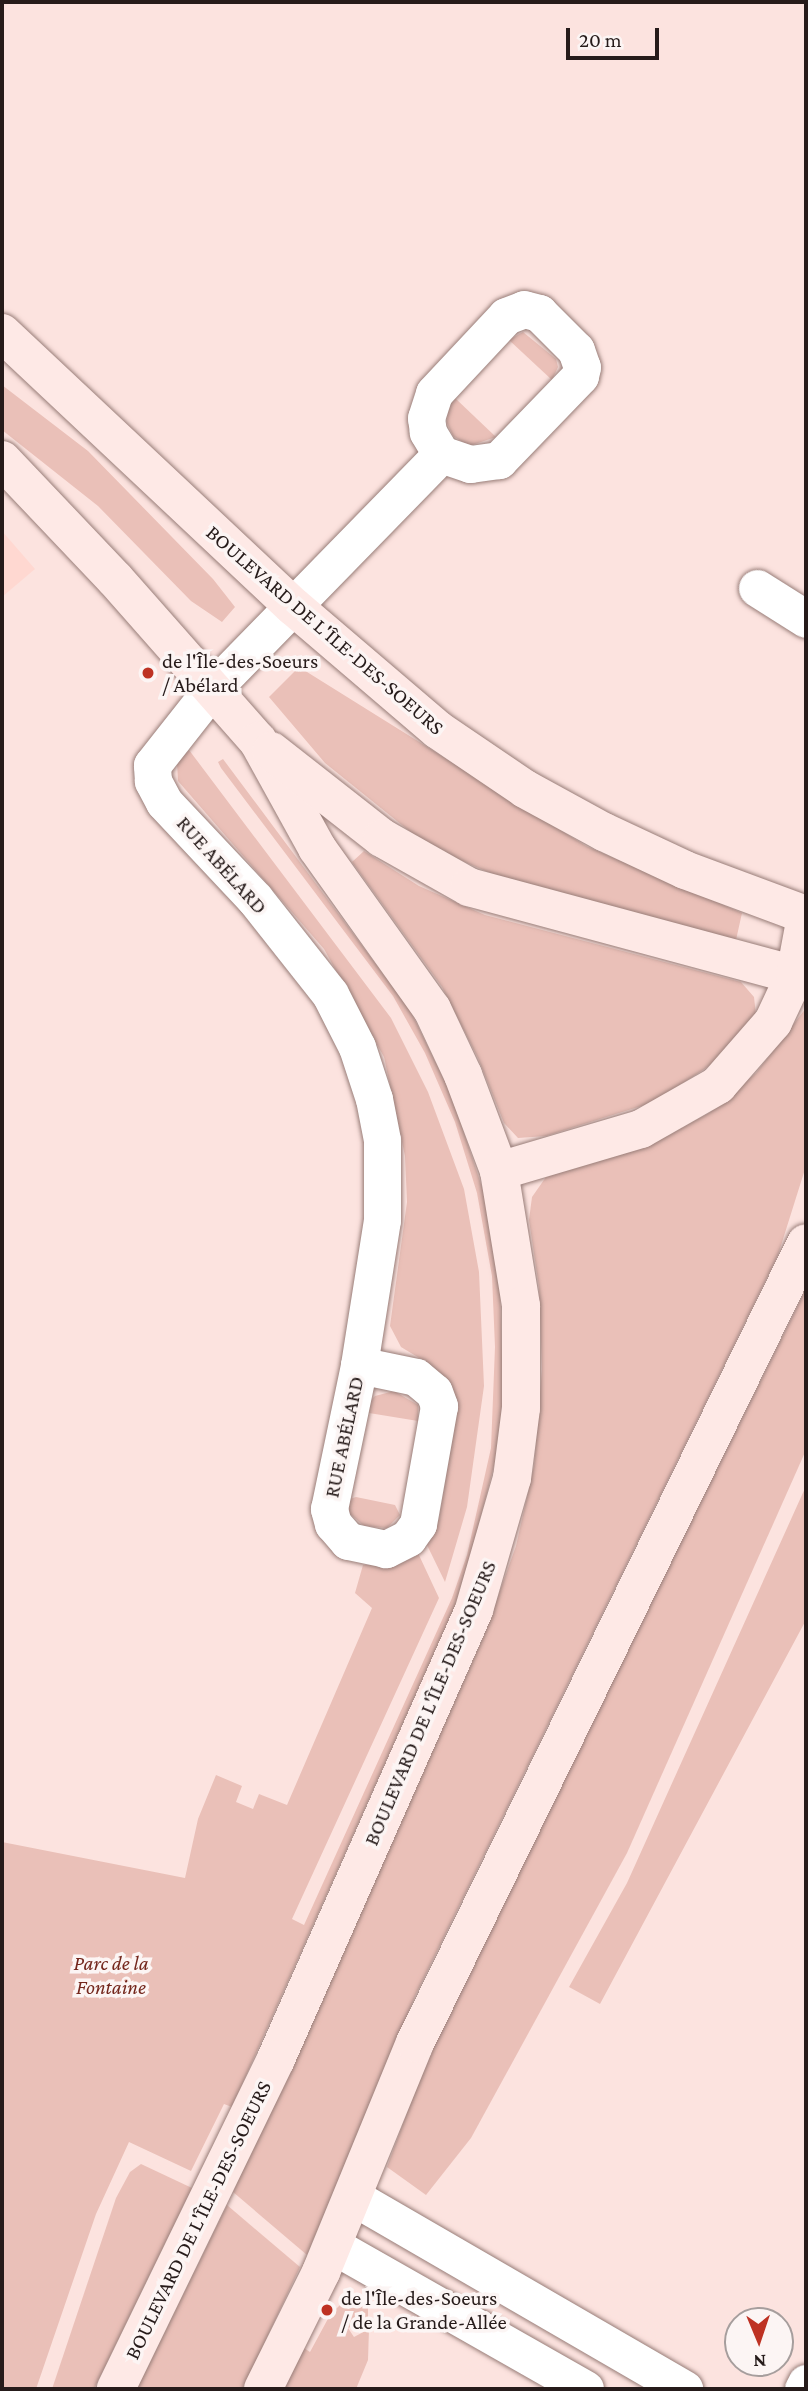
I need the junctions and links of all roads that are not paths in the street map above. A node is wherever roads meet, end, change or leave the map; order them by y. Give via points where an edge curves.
1 (2, 333) edge
2 (441, 454) junction
3 (2, 460) edge
4 (757, 588) dead end
5 (294, 607) junction
6 (806, 619) edge
7 (211, 690) junction
8 (258, 741) junction
9 (806, 915) edge
10 (801, 977) edge
11 (499, 1171) junction
12 (806, 1243) edge
13 (359, 1365) junction
14 (353, 2197) junction
15 (332, 2245) junction
16 (806, 2384) edge
17 (116, 2389) edge
18 (263, 2389) edge
19 (585, 2389) edge
20 (684, 2389) edge
21 (803, 2389) edge

1 - 5 street, BOULEVARD DE L'ÎLE-DES-SOEURS
2 - 2 street via 470,464 499,460 575,385 580,359 539,313 524,309 506,316 436,390 426,418 428,432
2 - 5 street, RUE ABÉLARD
3 - 7 street, BOULEVARD DE L'ÎLE-DES-SOEURS via 115,579
4 - 6 street
5 - 7 street, RUE ABÉLARD
5 - 9 street, BOULEVARD DE L'ÎLE-DES-SOEURS via 431,724 524,789 639,849
7 - 8 street, BOULEVARD DE L'ÎLE-DES-SOEURS
7 - 13 street, RUE ABÉLARD via 156,755 153,781 164,802 311,968 344,1021 365,1070 381,1130 383,1194
8 - 10 street via 382,838 469,887
8 - 11 street, BOULEVARD DE L'ÎLE-DES-SOEURS via 317,848 432,1009
9 - 10 street
10 - 11 street via 755,1048 698,1099 641,1129
11 - 17 street, BOULEVARD DE L'ÎLE-DES-SOEURS via 518,1276 522,1373 512,1478 486,1578 271,2070
12 - 14 street via 415,2043
13 - 13 street, RUE ABÉLARD via 330,1517 348,1541 386,1549 408,1538 418,1524 439,1406 434,1392 416,1377
14 - 15 street
14 - 20 street
15 - 18 street
15 - 19 street
16 - 21 street

